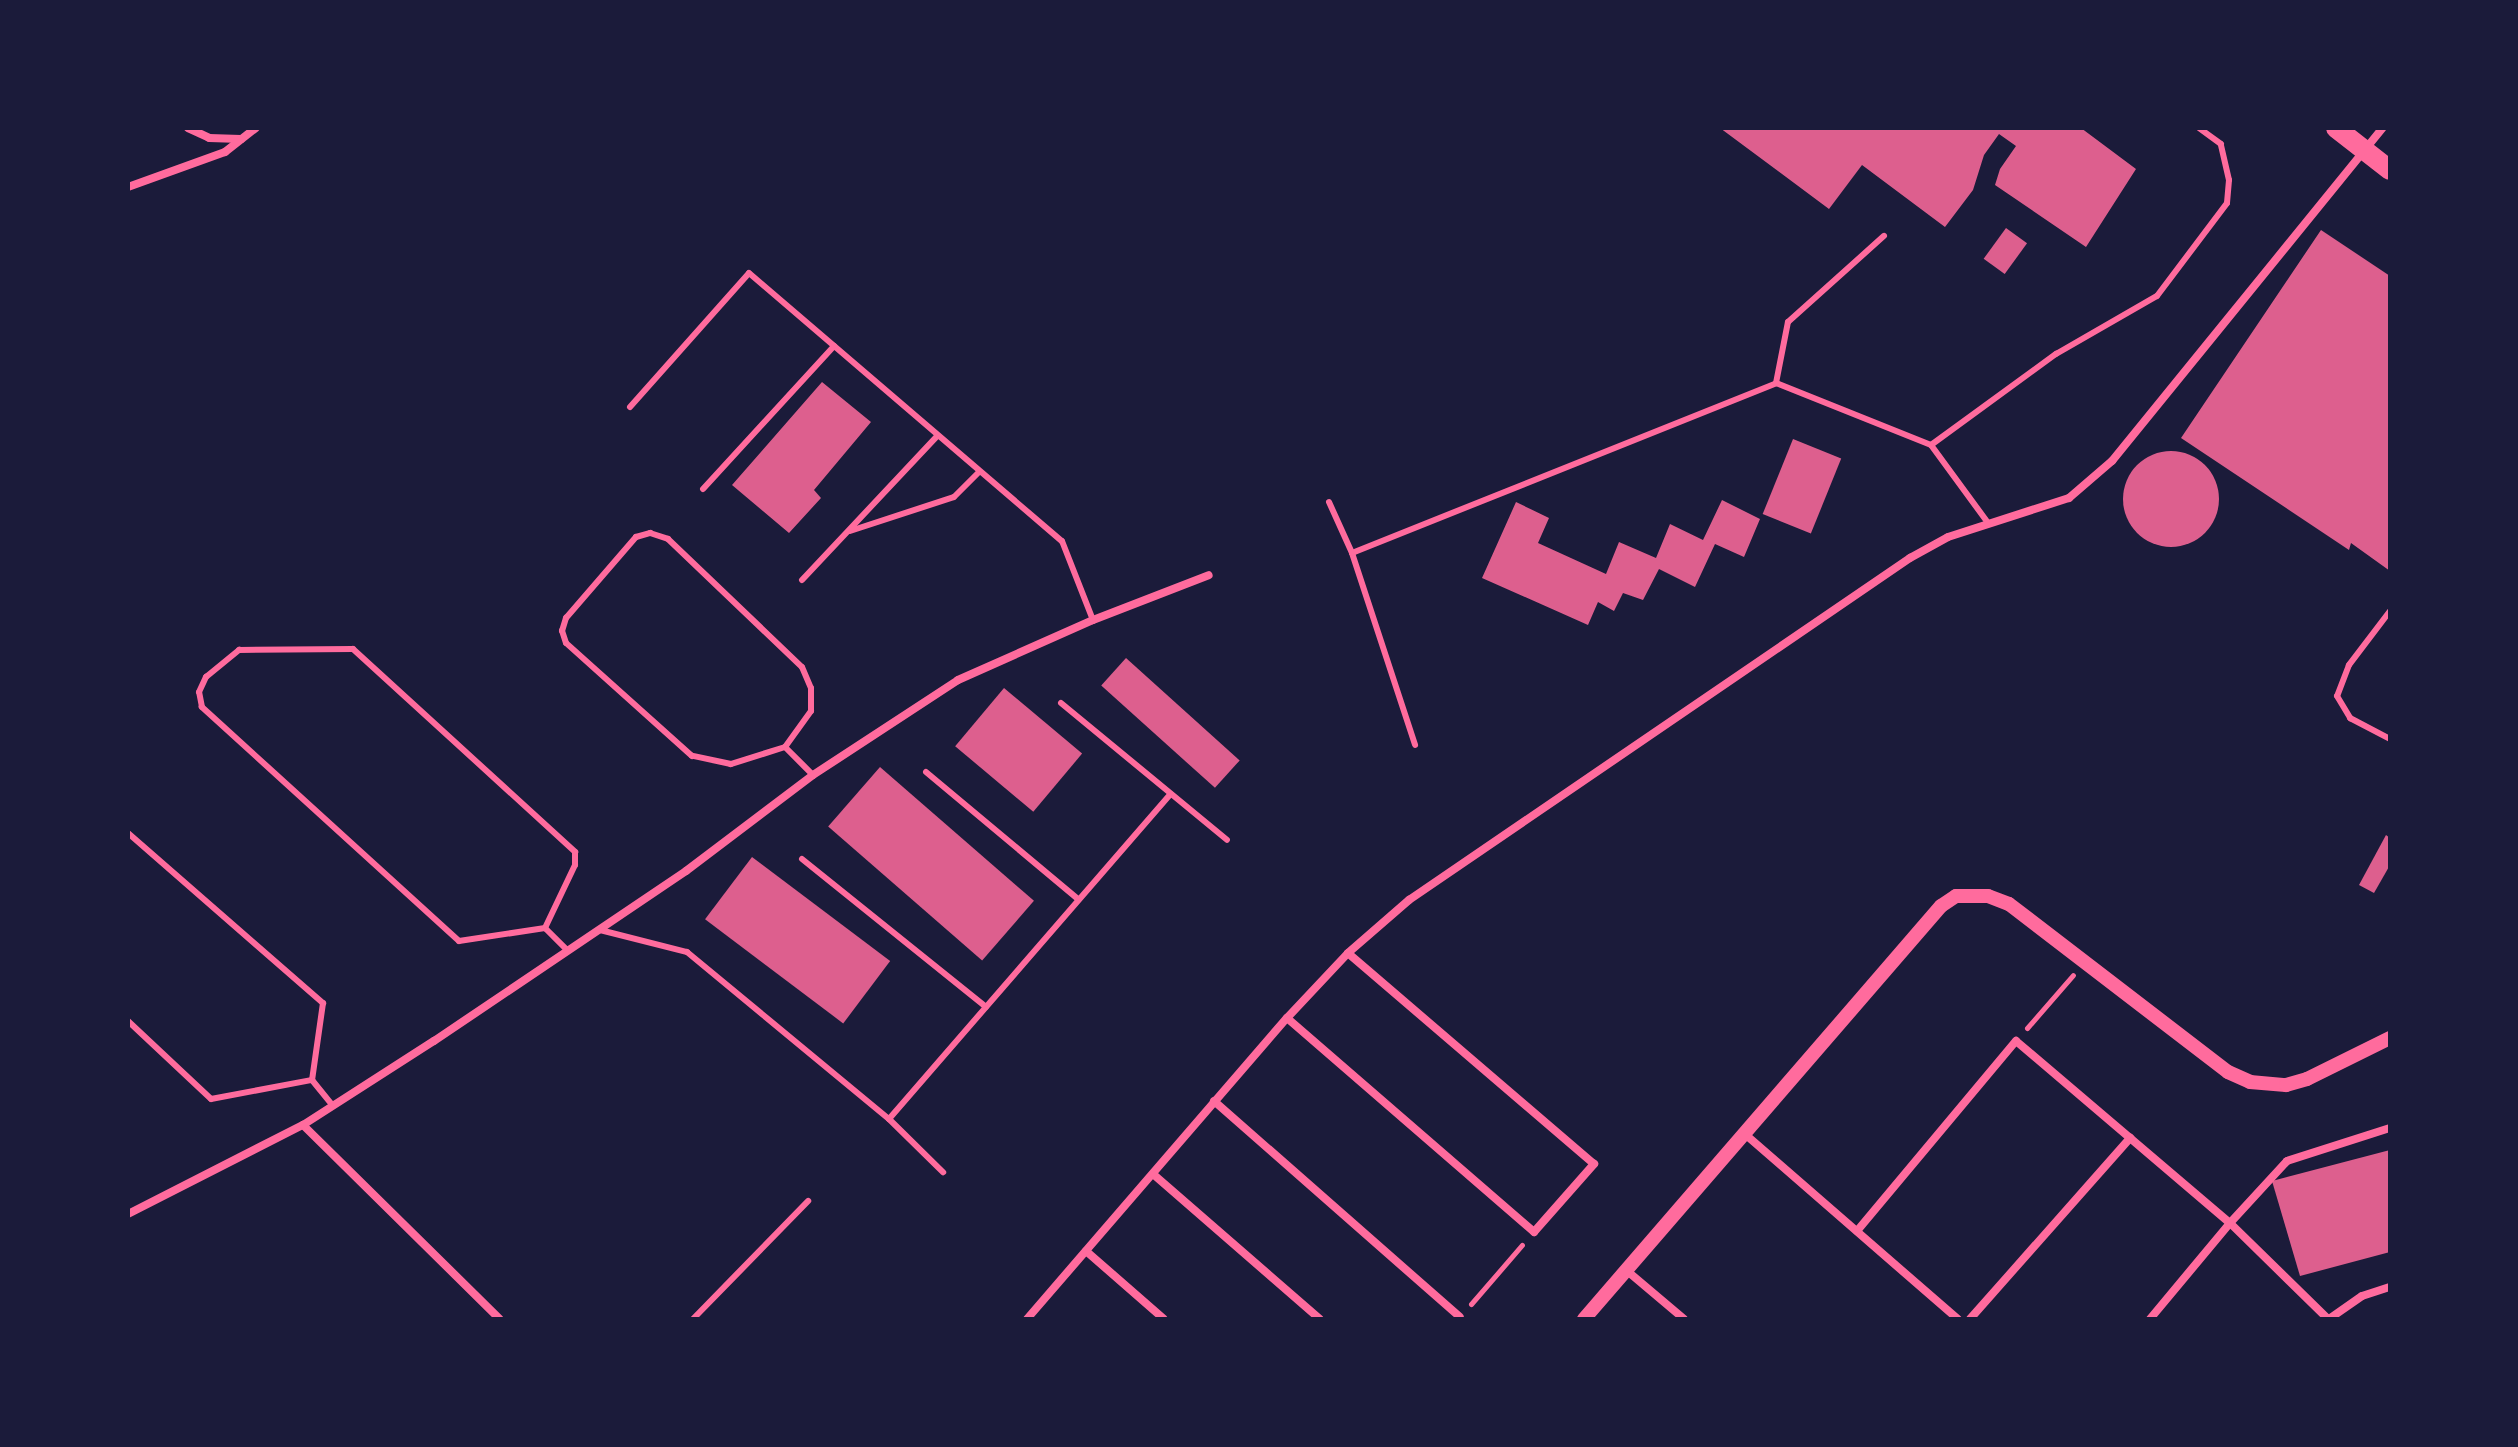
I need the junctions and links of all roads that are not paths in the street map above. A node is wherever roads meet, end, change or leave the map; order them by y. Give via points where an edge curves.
1 (188, 128) edge
2 (256, 128) edge
3 (2199, 128) edge
4 (2336, 128) edge
5 (2383, 128) edge
6 (244, 139) junction
7 (2365, 150) junction
8 (2390, 170) edge
9 (128, 187) edge
10 (1884, 236) dead end
11 (834, 346) junction
12 (1776, 383) junction
13 (630, 407) dead end
14 (937, 436) junction
15 (1931, 445) junction
16 (979, 472) junction
17 (703, 489) dead end
18 (1329, 502) dead end
19 (1988, 523) junction
20 (847, 532) junction
21 (1352, 553) junction
22 (1209, 575) dead end
23 (802, 580) dead end
24 (2390, 611) edge
25 (1093, 620) junction
26 (1061, 703) dead end
27 (2390, 739) edge
28 (1415, 745) dead end
29 (785, 747) junction
30 (926, 772) dead end
31 (813, 775) junction
32 (1171, 794) junction
33 (128, 833) edge
34 (1227, 840) dead end
35 (802, 859) dead end
36 (1079, 900) junction
37 (545, 928) junction
38 (600, 930) junction
39 (567, 950) junction
40 (1348, 953) junction
41 (986, 1007) junction
42 (1287, 1018) junction
43 (128, 1021) edge
44 (2390, 1038) edge
45 (312, 1080) junction
46 (1214, 1101) junction
47 (333, 1106) junction
48 (889, 1119) junction
49 (303, 1125) junction
50 (2390, 1128) edge
51 (1746, 1135) junction
52 (2130, 1138) junction
53 (943, 1172) dead end
54 (1153, 1174) junction
55 (808, 1201) dead end
56 (128, 1214) edge
57 (2230, 1223) junction
58 (1857, 1231) junction
59 (1086, 1251) junction
60 (1626, 1270) junction
61 (2390, 1287) edge
62 (1460, 1317) road end
63 (500, 1319) edge
64 (693, 1319) edge
65 (1027, 1319) edge
66 (1164, 1319) edge
67 (1320, 1319) edge
68 (1584, 1319) edge
69 (1684, 1319) edge
70 (1958, 1319) edge
71 (1970, 1319) edge
72 (2150, 1319) edge
73 (2328, 1319) edge

1 - 6 street via 209,138
2 - 6 street
3 - 15 lane via 2221,144 2229,180 2227,203 2157,296 2056,354
4 - 7 main road
5 - 7 street
6 - 9 street via 199,163
7 - 8 main road
7 - 19 street via 2112,461 2069,498
10 - 12 lane via 1788,322
11 - 13 lane via 749,273
11 - 14 lane
11 - 17 lane
12 - 15 lane
12 - 21 lane
14 - 16 lane
14 - 20 lane
15 - 19 lane
16 - 20 lane via 954,497
16 - 25 lane via 1062,541
18 - 21 lane
19 - 40 street via 1948,537 1867,586 1409,900
20 - 23 lane
21 - 28 lane
22 - 25 street
24 - 27 lane via 2349,665 2337,696 2350,718
25 - 31 street via 958,680
26 - 32 lane
29 - 29 lane via 731,764 692,756 566,643 566,618 636,537 650,533 668,539 802,667 811,688 811,711
29 - 31 lane
30 - 36 lane
31 - 38 street
32 - 34 lane
32 - 36 lane
33 - 45 lane via 323,1003
35 - 41 lane
36 - 41 lane
37 - 37 lane via 575,865 575,852 353,649 239,650 206,677 199,692 202,707 459,941
37 - 39 lane
38 - 39 street
38 - 48 lane via 687,952
39 - 47 street
40 - 42 street
40 - 42 street via 1594,1164 1534,1232
41 - 48 lane
42 - 46 street
43 - 45 lane via 211,1099
44 - 51 street via 2286,1085 2250,1082 2228,1072 2009,904 1965,894 1941,906
45 - 47 lane
46 - 54 street
46 - 62 street
47 - 49 street
48 - 53 lane
49 - 56 street
49 - 63 street
50 - 57 street via 2287,1161
51 - 58 street
51 - 60 street
52 - 57 street
52 - 58 street via 2016,1041
52 - 71 street
54 - 59 street
54 - 67 street
55 - 64 lane
57 - 72 street
57 - 73 street
58 - 70 street
59 - 65 street
59 - 66 street
60 - 68 street
60 - 69 street
61 - 73 street via 2362,1296

